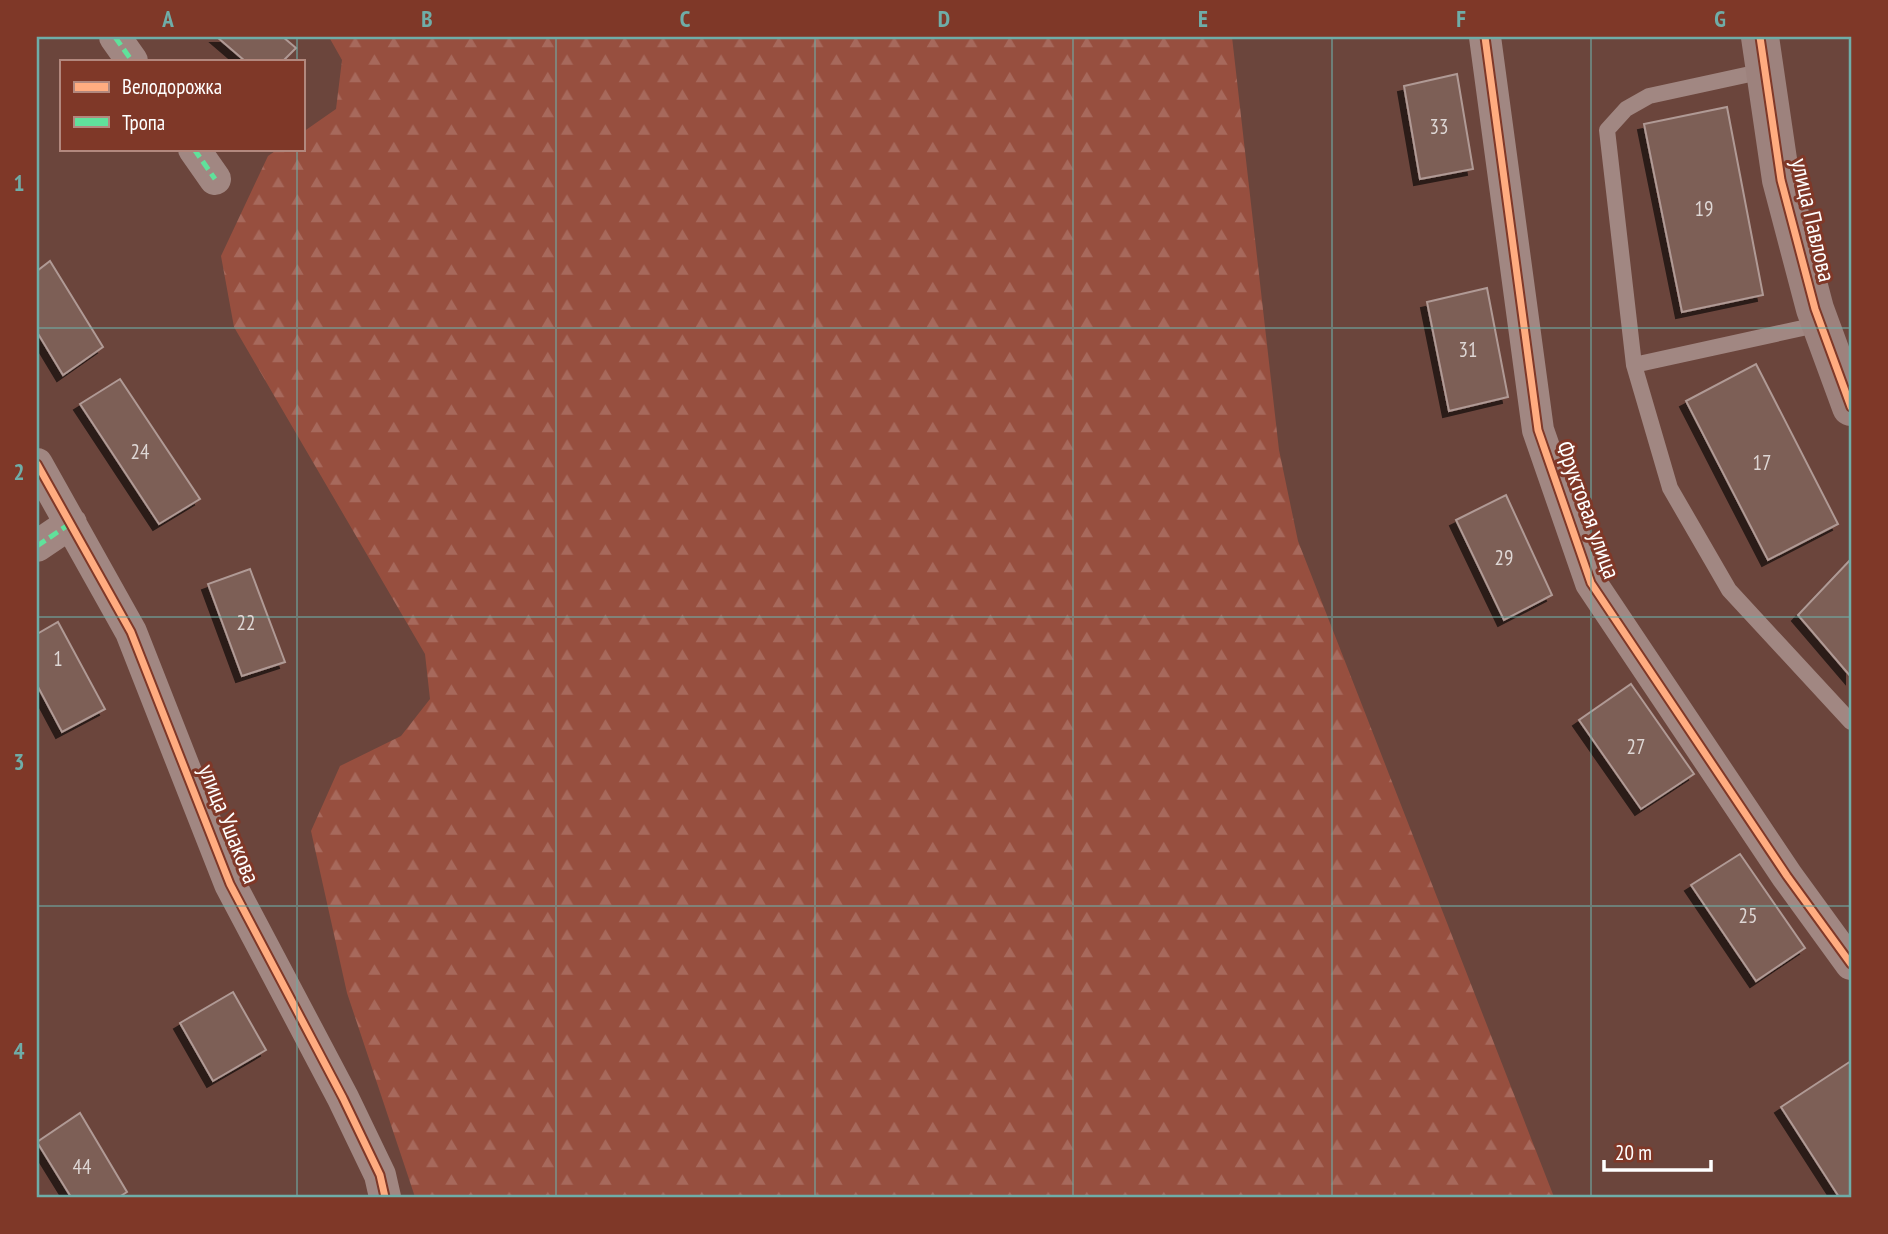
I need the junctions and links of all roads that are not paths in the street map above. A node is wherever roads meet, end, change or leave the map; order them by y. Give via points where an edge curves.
1 (115, 37) edge
2 (1485, 37) edge
3 (1762, 54) edge
4 (131, 60) edge
5 (195, 150) edge
6 (215, 179) dead end
7 (1821, 324) junction
8 (1634, 365) junction
9 (1851, 407) edge
10 (37, 464) edge
11 (71, 523) junction
12 (37, 546) edge
13 (1851, 722) edge
14 (1851, 964) edge
15 (385, 1197) edge

1 - 4 street
2 - 14 street, Фруктовая улица via 1538,430 1591,583
3 - 7 street, улица Павлова via 1781,180
3 - 8 lane via 1649,96 1626,109 1607,130
5 - 6 street
7 - 8 lane
7 - 9 street, улица Павлова
8 - 13 lane via 1670,488 1729,590
10 - 11 street, улица Ушакова
11 - 12 street
11 - 15 street, улица Ушакова via 131,632 230,884 343,1098 380,1175

